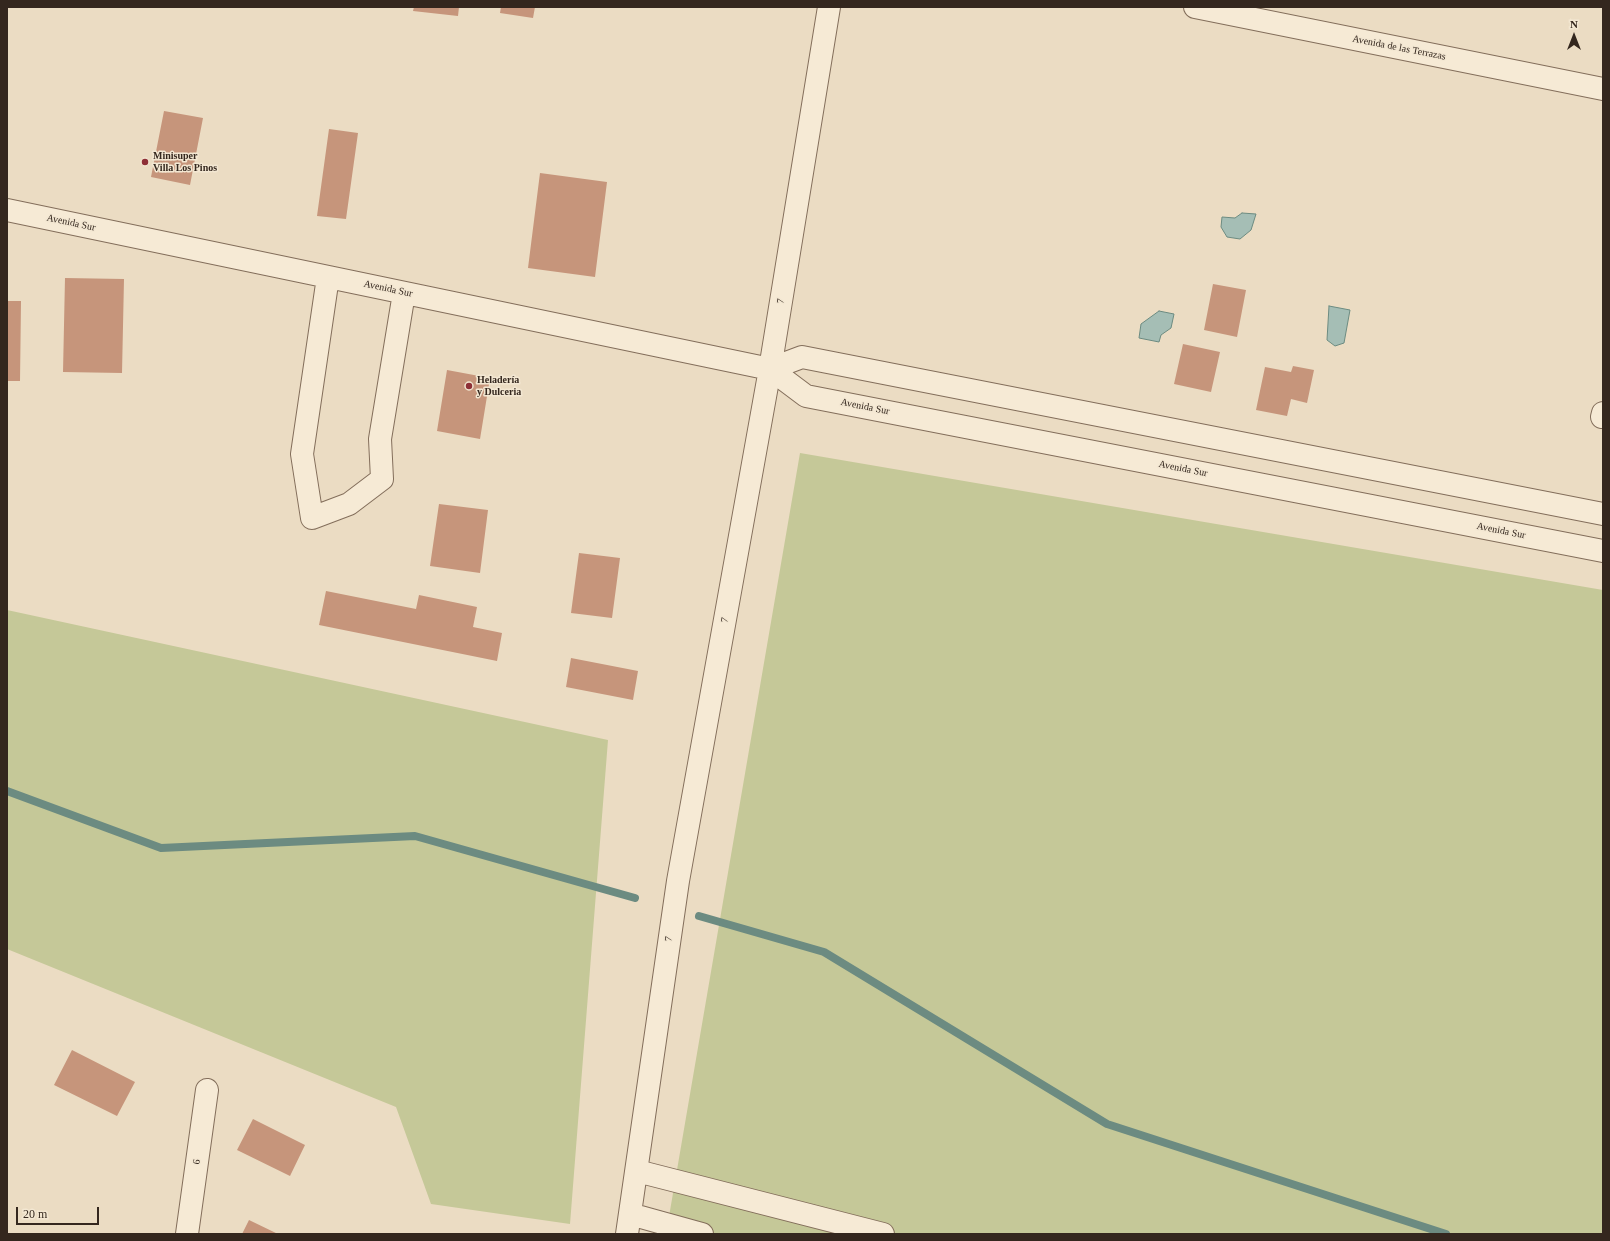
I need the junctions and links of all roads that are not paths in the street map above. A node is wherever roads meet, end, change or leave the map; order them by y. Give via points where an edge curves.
1 (829, 7) edge
2 (1195, 7) edge
3 (1603, 89) edge
4 (7, 210) edge
5 (328, 277) junction
6 (404, 293) junction
7 (770, 369) junction
8 (1603, 514) edge
9 (1603, 551) edge
10 (207, 1090) dead end
11 (637, 1171) junction
12 (629, 1224) edge
13 (187, 1234) edge
14 (702, 1234) edge
15 (883, 1234) edge

1 - 7 street, 7
2 - 3 street, Avenida de las Terrazas
4 - 5 street, Avenida Sur
5 - 6 street, Avenida Sur
5 - 6 street via 302,454 312,518 349,504 382,479 380,439
6 - 7 street, Avenida Sur
7 - 8 street via 802,357
7 - 9 street, Avenida Sur via 806,396
7 - 11 street, 7 via 678,881
10 - 13 street, 6
11 - 12 street, 7
11 - 15 street
12 - 14 street

